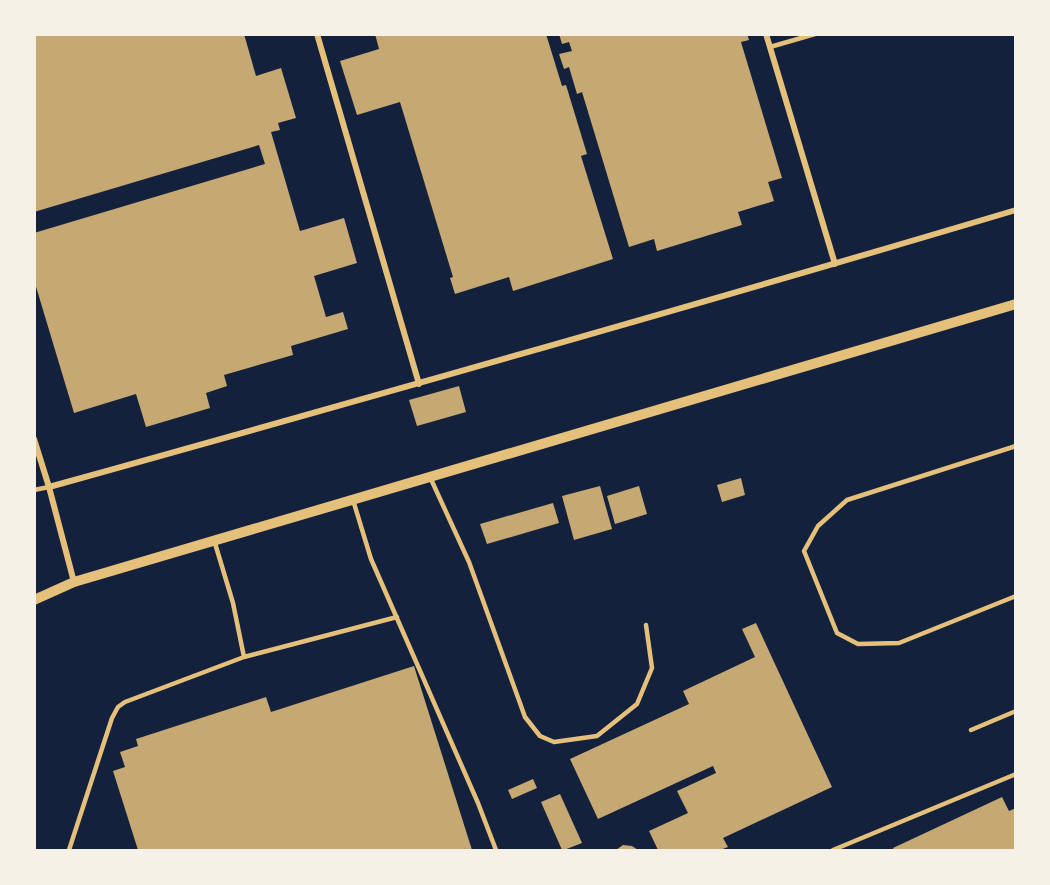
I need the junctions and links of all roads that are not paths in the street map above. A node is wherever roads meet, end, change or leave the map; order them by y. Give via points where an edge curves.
1 (317, 34) edge
2 (766, 34) edge
3 (815, 34) edge
4 (770, 46) junction
5 (1016, 210) edge
6 (835, 264) junction
7 (1016, 304) edge
8 (419, 384) junction
9 (34, 439) edge
10 (1016, 446) edge
11 (430, 477) junction
12 (49, 487) junction
13 (34, 490) edge
14 (353, 500) junction
15 (214, 540) junction
16 (74, 582) junction
17 (1016, 596) edge
18 (34, 600) edge
19 (397, 617) junction
20 (646, 625) dead end
21 (244, 657) junction
22 (1016, 711) edge
23 (971, 730) dead end
24 (1016, 774) edge
25 (69, 850) edge
26 (496, 850) edge
27 (833, 850) edge

1 - 8 street
2 - 4 street
3 - 4 lane
4 - 6 street
5 - 6 street
6 - 8 street
7 - 11 street
8 - 12 street
9 - 12 street
10 - 17 lane via 847,500 818,526 804,551 837,633 858,644 899,643
11 - 14 street
11 - 20 lane via 469,561 525,717 540,736 554,741 597,736 637,704 652,668
12 - 13 lane
12 - 16 street
14 - 15 street
14 - 19 lane via 371,559
15 - 16 street
15 - 21 lane
16 - 18 street
19 - 21 lane
19 - 26 lane
21 - 25 lane via 118,707
22 - 23 lane
24 - 27 lane

